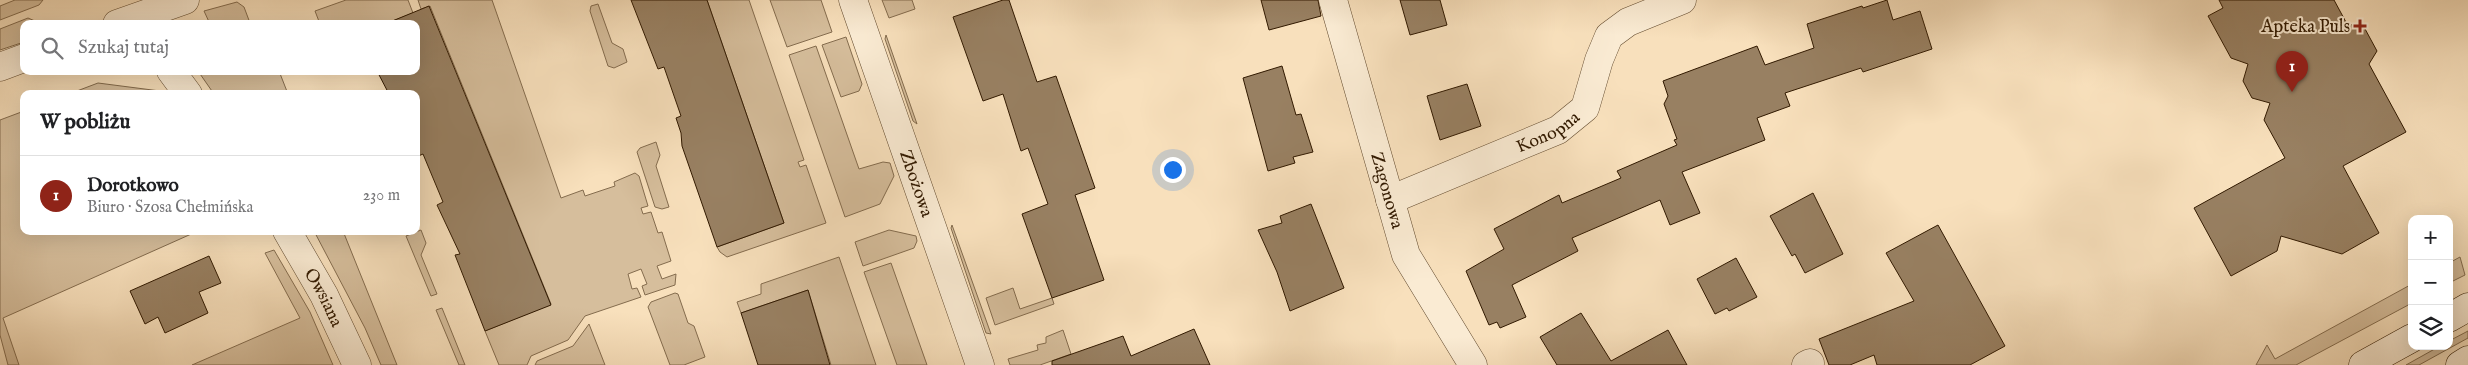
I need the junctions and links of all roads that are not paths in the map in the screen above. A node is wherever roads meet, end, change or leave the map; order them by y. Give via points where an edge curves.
1 (185, 0) edge
2 (853, 0) edge
3 (1333, 0) edge
4 (1682, 0) edge
5 (125, 17) edge
6 (20, 60) edge
7 (0, 67) edge
8 (173, 75) edge
9 (185, 90) edge
10 (1390, 200) junction
11 (290, 235) edge
12 (2468, 308) edge
13 (2453, 316) edge
14 (2408, 340) edge
15 (2468, 360) edge
16 (357, 365) edge
17 (980, 365) edge
18 (1473, 365) edge
19 (2364, 365) edge
20 (2460, 365) edge

1 - 5 street
2 - 17 street, Zbożowa
3 - 10 street, Zagonowa
4 - 10 street, Konopna via 1628,22 1608,36 1585,108 1558,130
6 - 7 street
8 - 9 street
10 - 18 street, Zagonowa via 1406,255
11 - 16 street, Owsiana via 324,295
12 - 13 street
14 - 19 street
15 - 20 street

